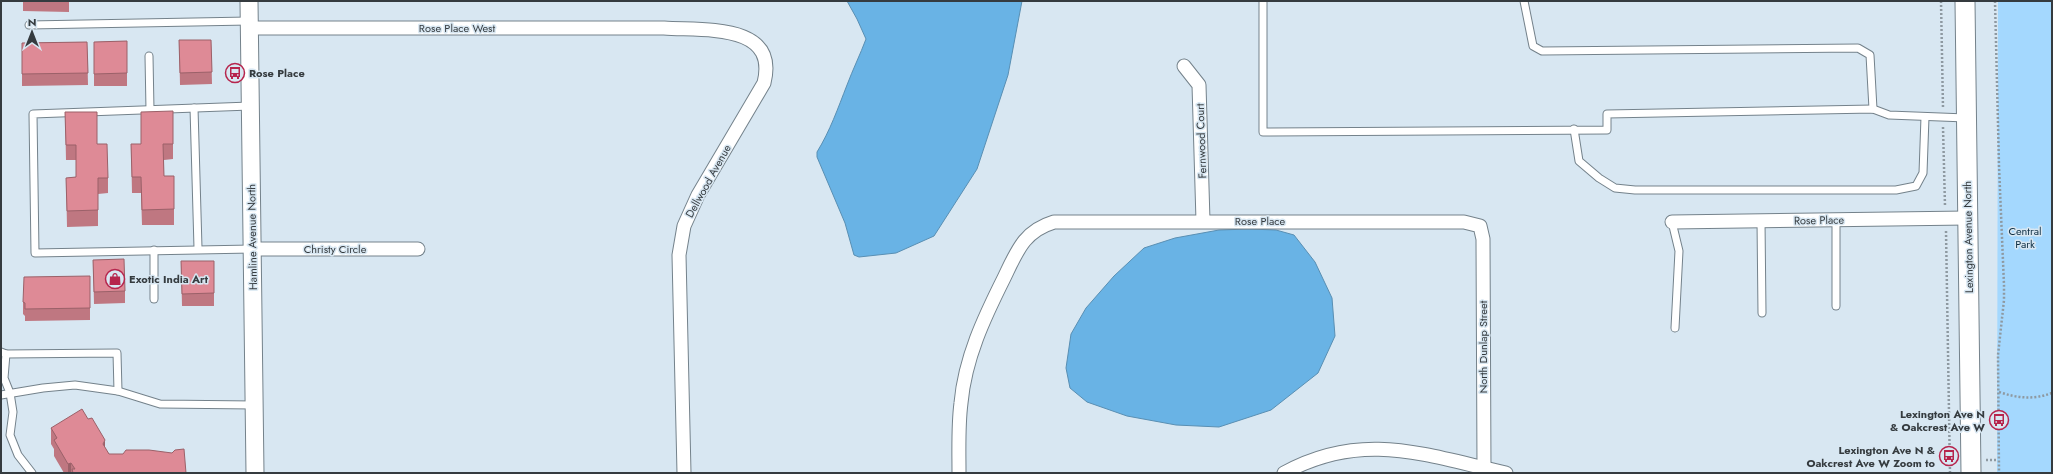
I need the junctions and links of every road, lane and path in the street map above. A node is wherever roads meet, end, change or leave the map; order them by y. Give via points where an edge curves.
1 (249, 1) edge
2 (1263, 1) edge
3 (1524, 1) edge
4 (1941, 1) edge
5 (1965, 1) edge
6 (1995, 1) edge
7 (29, 25) dead end
8 (249, 25) junction
9 (664, 28) joint
10 (149, 56) dead end
11 (1184, 66) dead end
12 (250, 106) junction
13 (194, 108) junction
14 (1872, 109) junction
15 (150, 110) junction
16 (1925, 117) junction
17 (1943, 117) junction
18 (1966, 118) junction
19 (1574, 129) junction
20 (1945, 206) dead end
21 (1967, 218) junction
22 (1836, 220) junction
23 (1203, 221) junction
24 (1761, 221) junction
25 (1672, 222) joint
26 (1480, 226) joint
27 (1946, 239) dead end
28 (198, 248) junction
29 (252, 249) junction
30 (418, 249) dead end
31 (154, 250) junction
32 (154, 300) dead end
33 (1836, 306) dead end
34 (1762, 313) dead end
35 (1675, 328) dead end
36 (3, 353) edge
37 (118, 391) junction
38 (1999, 392) junction
39 (10, 393) junction
40 (2052, 393) edge
41 (1, 395) edge
42 (254, 405) junction
43 (1484, 468) junction
44 (32, 473) edge
45 (255, 473) edge
46 (684, 473) edge
47 (959, 473) edge
48 (1284, 473) edge
49 (1506, 473) edge
50 (1950, 473) edge
51 (1971, 473) edge
52 (1999, 473) edge

1 - 8 street, Hamline Avenue North
2 - 19 lane via 1263,132
3 - 14 lane via 1533,46 1542,51 1858,48 1870,55
4 - 17 path
5 - 18 main road, Lexington Avenue North
6 - 38 path via 2004,285 1998,355
7 - 8 lane
8 - 9 street, Rose Place West
8 - 12 street, Hamline Avenue North
9 - 46 street, Dellwood Avenue via 745,36 762,50 767,72 762,87 698,195 684,226 680,255
10 - 15 lane
11 - 23 street, Fernwood Court via 1199,85
12 - 13 lane
12 - 29 street, Hamline Avenue North
13 - 15 lane
13 - 28 lane
14 - 16 lane via 1889,115
14 - 19 lane via 1607,114 1607,130
15 - 31 lane via 34,114 35,253
16 - 17 lane
16 - 19 lane via 1923,173 1916,186 1896,190 1615,188 1598,178 1579,161
17 - 18 lane
17 - 20 path
18 - 21 main road, Lexington Avenue North
21 - 22 street, Rose Place
21 - 51 main road, Lexington Avenue North
22 - 24 street, Rose Place
22 - 33 lane
23 - 26 street, Rose Place via 1464,222
23 - 47 street, Rose Place via 1054,222 1040,226 1022,242 975,338 966,370 961,402
24 - 25 street, Rose Place
24 - 34 lane
25 - 35 lane via 1679,251
26 - 43 street, North Dunlap Street via 1483,239
27 - 50 path
28 - 29 lane
28 - 31 lane
29 - 30 street, Christy Circle
29 - 42 street, Hamline Avenue North
31 - 32 lane
36 - 37 lane via 117,353
36 - 39 lane via 4,378
37 - 39 lane via 75,385
37 - 42 lane via 160,404
38 - 40 path via 2016,398 2038,398
38 - 52 path
39 - 41 lane
39 - 44 lane via 13,412 10,435 18,455
42 - 45 street, Hamline Avenue North
43 - 48 street via 1401,451 1370,448 1324,455 1301,463
43 - 49 street

